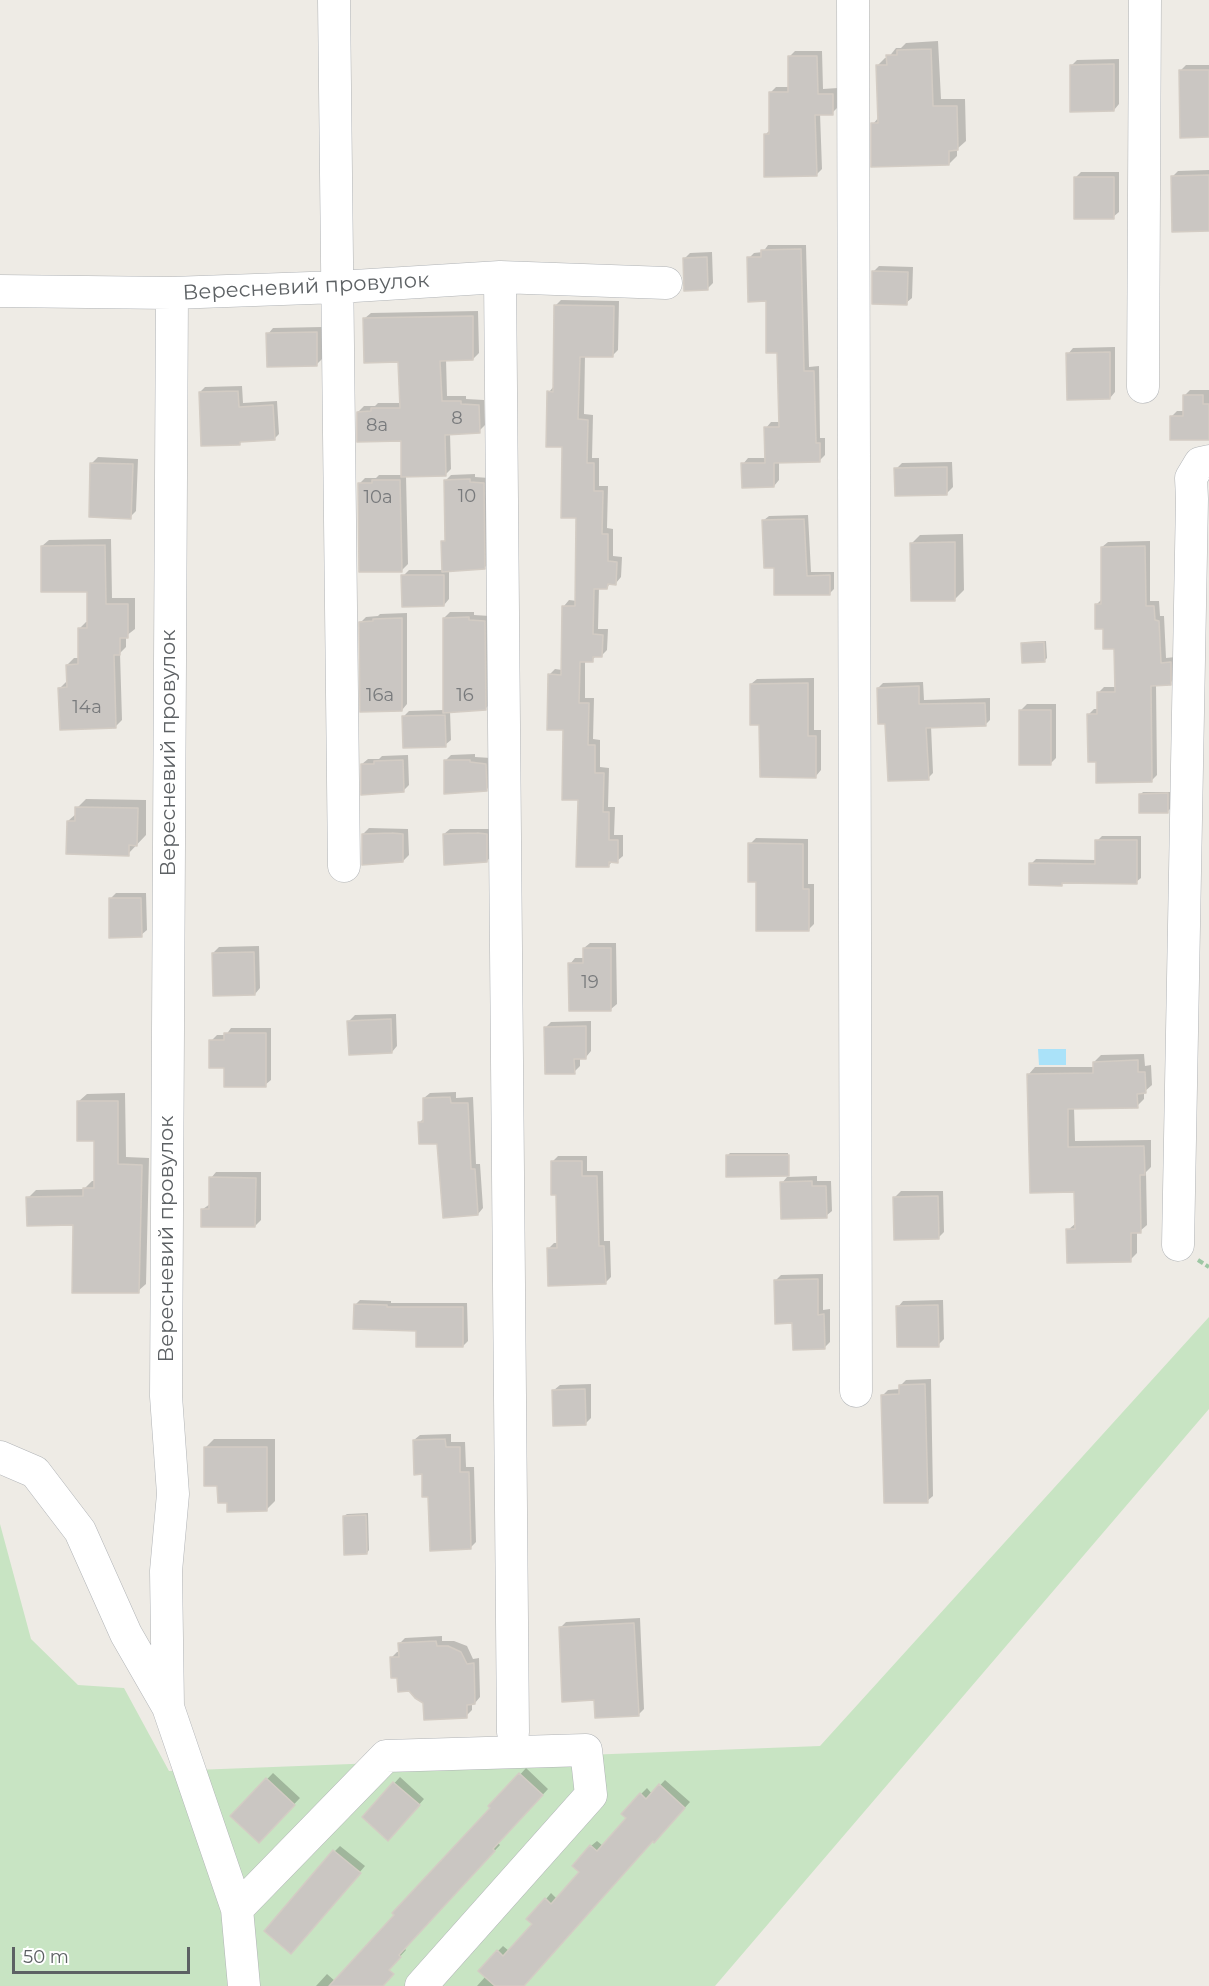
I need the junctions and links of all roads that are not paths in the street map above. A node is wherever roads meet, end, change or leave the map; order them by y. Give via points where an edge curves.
1 (334, 0) edge
2 (853, 0) edge
3 (1145, 0) edge
4 (500, 277) junction
5 (666, 283) dead end
6 (338, 287) junction
7 (0, 291) edge
8 (172, 293) junction
9 (1143, 387) dead end
10 (1209, 461) edge
11 (344, 866) dead end
12 (1178, 1245) dead end
13 (856, 1391) dead end
14 (0, 1457) edge
15 (168, 1707) junction
16 (513, 1732) dead end
17 (237, 1909) junction
18 (244, 1986) edge
19 (421, 1986) edge

1 - 6 street
2 - 13 street
3 - 9 street
4 - 5 street, Вересневий провулок
4 - 6 street, Вересневий провулок
4 - 16 street
6 - 8 street, Вересневий провулок
6 - 11 street
7 - 8 street
8 - 15 street, Вересневий провулок via 166,1396 173,1494 166,1571
10 - 12 street via 1200,463 1191,478
14 - 15 street via 35,1472 80,1531 126,1634
15 - 17 street
17 - 18 street
17 - 19 street via 386,1756 586,1750 591,1795

